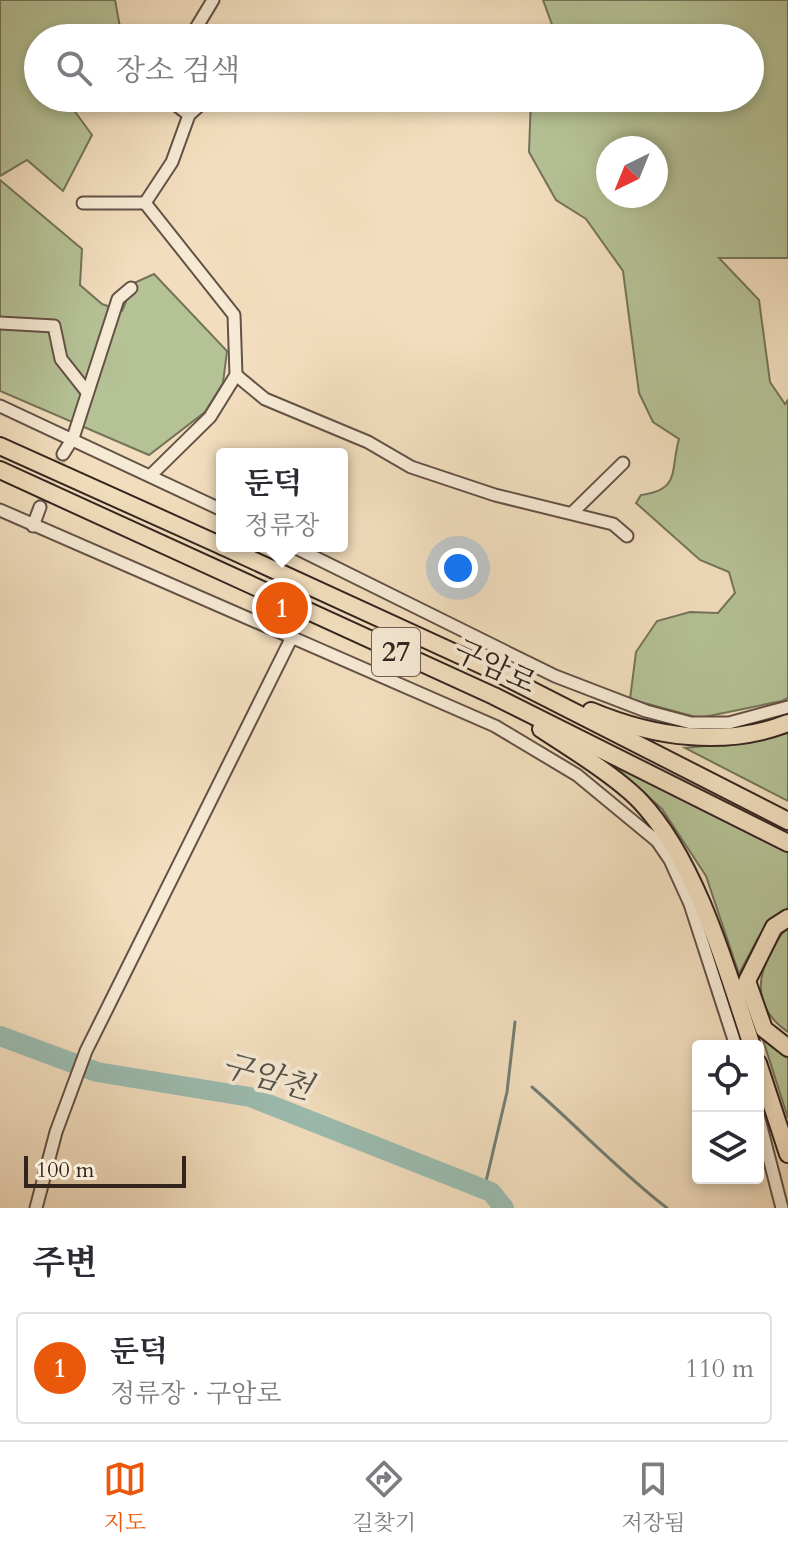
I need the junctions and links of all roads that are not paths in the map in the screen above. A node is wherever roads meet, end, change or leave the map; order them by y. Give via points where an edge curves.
1 (213, 0) edge
2 (198, 24) edge
3 (185, 112) edge
4 (192, 112) edge
5 (189, 115) junction
6 (83, 203) dead end
7 (145, 203) junction
8 (131, 288) dead end
9 (0, 323) edge
10 (236, 375) junction
11 (87, 392) junction
12 (0, 406) edge
13 (73, 438) junction
14 (0, 446) edge
15 (63, 454) tunnel mouth
16 (623, 463) dead end
17 (0, 470) edge
18 (152, 474) junction
19 (40, 507) tunnel mouth
20 (216, 507) edge
21 (0, 510) edge
22 (573, 512) junction
23 (33, 526) junction
24 (627, 536) dead end
25 (216, 543) edge
26 (235, 552) edge
27 (304, 552) edge
28 (292, 637) junction
29 (490, 669) junction
30 (483, 691) junction
31 (788, 707) edge
32 (788, 723) edge
33 (788, 821) edge
34 (788, 843) edge
35 (788, 918) edge
36 (734, 1040) edge
37 (750, 1040) edge
38 (788, 1048) edge
39 (764, 1081) edge
40 (764, 1138) edge
41 (788, 1154) edge
42 (36, 1208) edge
43 (782, 1208) edge

1 - 2 street
3 - 5 street
4 - 5 street
5 - 7 street via 172,162
6 - 7 street
7 - 10 street via 234,315
8 - 11 street via 118,299
9 - 11 street via 54,326 61,359
10 - 18 street via 210,417
10 - 22 street via 265,399 368,442 411,467 495,495
11 - 13 street
12 - 13 street
13 - 15 street
13 - 18 street
14 - 25 highway, 구암로 / 27
16 - 22 street
17 - 30 highway, 구암로 / 27
18 - 20 street
19 - 23 street
21 - 23 street
22 - 24 street via 613,524
23 - 28 street
26 - 29 highway, 구암로 / 27
27 - 31 street via 555,676 646,711 691,723 729,723
28 - 36 street via 495,726 577,775 657,841 690,904
28 - 42 street via 86,1051 56,1132
29 - 32 highway via 648,729 738,737
29 - 33 highway, 구암로 / 27
30 - 34 highway, 구암로 / 27
30 - 37 highway via 640,801 695,885
35 - 38 highway via 774,927 747,981 764,1029
39 - 41 highway
40 - 43 street

